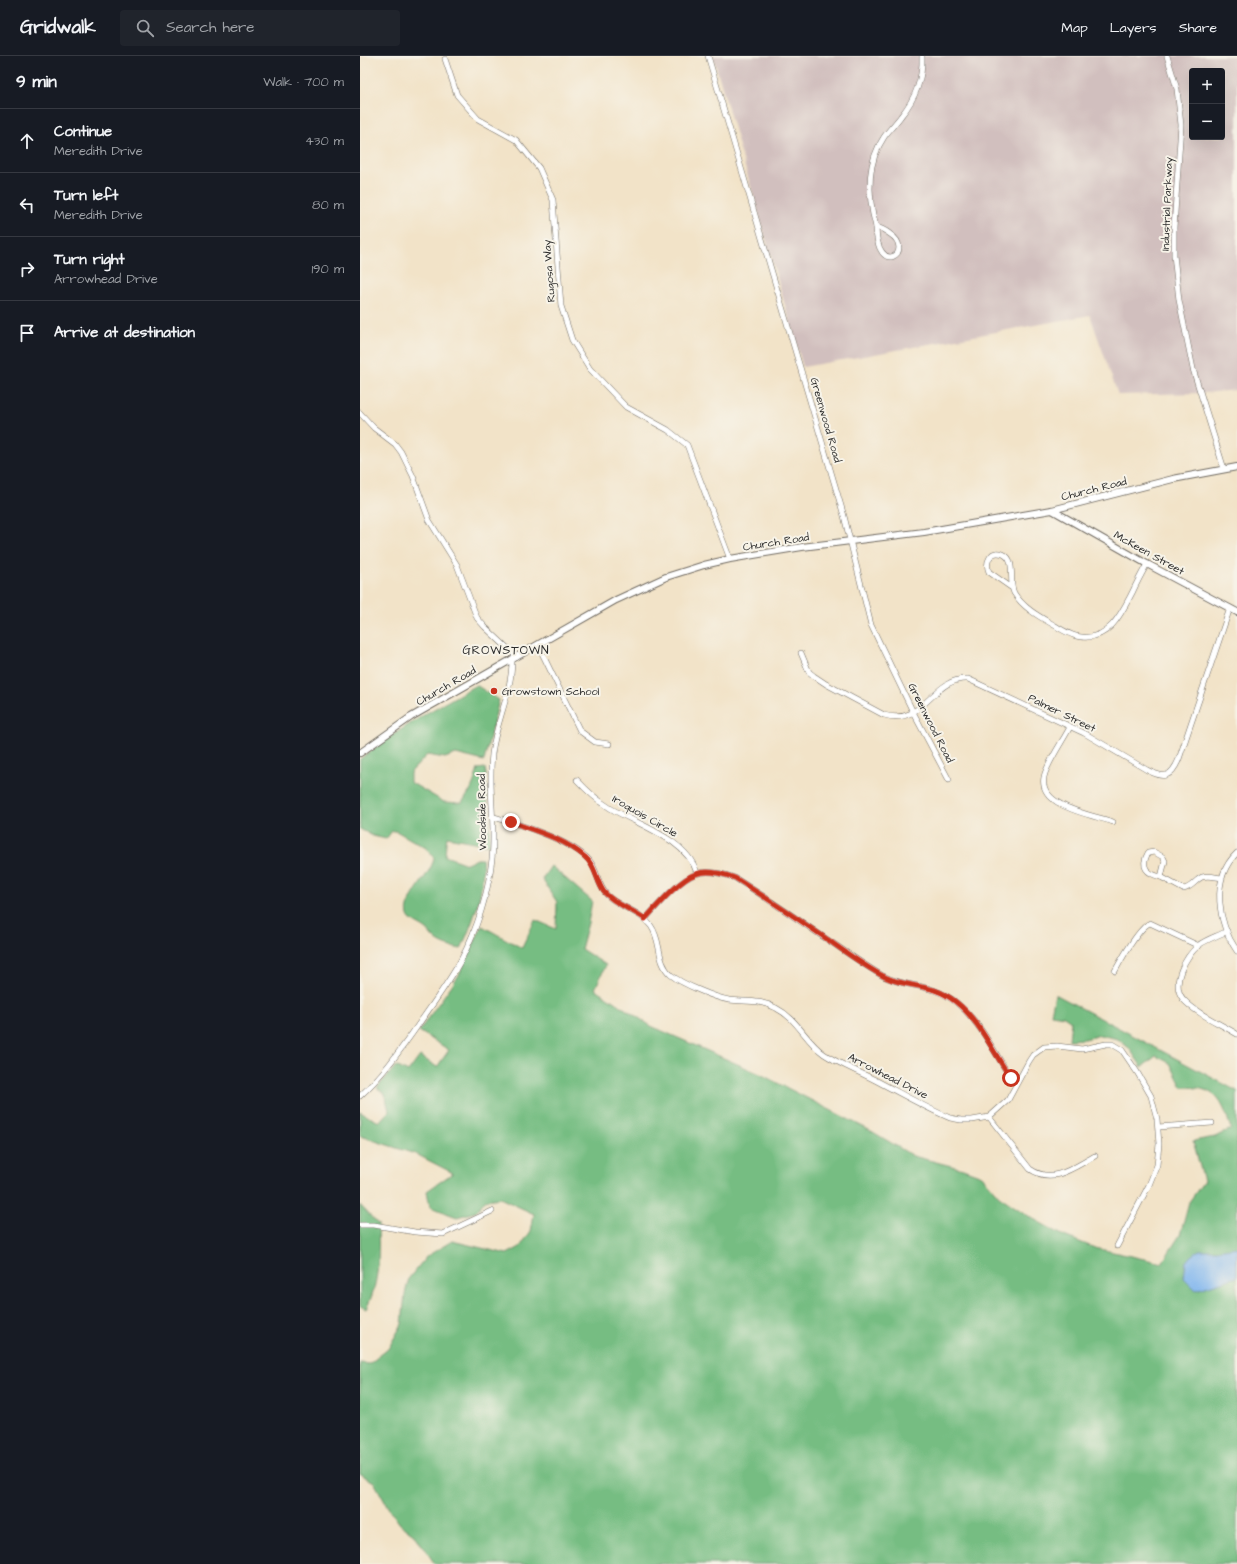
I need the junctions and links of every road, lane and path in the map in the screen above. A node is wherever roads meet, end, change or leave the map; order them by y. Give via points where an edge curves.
1 (708, 56) edge
2 (922, 56) edge
3 (1167, 56) edge
4 (445, 59) dead end
5 (876, 227) junction
6 (360, 413) edge
7 (1237, 467) edge
8 (1224, 469) junction
9 (1052, 510) junction
10 (851, 541) junction
11 (730, 559) junction
12 (1147, 564) junction
13 (1012, 588) junction
14 (1230, 608) junction
15 (1237, 612) edge
16 (538, 645) junction
17 (801, 653) dead end
18 (514, 658) junction
19 (913, 712) junction
20 (1070, 727) junction
21 (609, 744) dead end
22 (360, 753) edge
23 (577, 780) dead end
24 (949, 780) dead end
25 (494, 816) junction
26 (1113, 822) dead end
27 (1237, 853) edge
28 (697, 873) junction
29 (1161, 877) junction
30 (1221, 878) junction
31 (645, 919) junction
32 (1227, 931) junction
33 (1199, 946) junction
34 (1237, 951) edge
35 (1115, 971) dead end
36 (1237, 1034) edge
37 (1017, 1082) junction
38 (360, 1096) edge
39 (989, 1117) junction
40 (1212, 1123) dead end
41 (1158, 1126) junction
42 (1095, 1156) dead end
43 (492, 1211) dead end
44 (360, 1225) edge
45 (1117, 1246) dead end

1 - 10 street, Greenwood Road
2 - 5 street via 921,77 914,97 884,138 872,162 871,200
3 - 8 street, Industrial Parkway via 1177,89 1181,125 1174,227 1179,300 1193,369
4 - 11 street, Rugosa Way via 457,94 478,119 516,140 542,174 553,200 562,306 572,340 590,369 626,407 668,430 687,445
5 - 5 street via 891,234 898,242 898,252 893,257 883,255 880,251
6 - 18 street via 401,452 429,520 457,565 477,618
7 - 8 street, Church Road
8 - 9 street, Church Road via 1173,479
9 - 10 street, Church Road via 924,532
9 - 12 street, McKeen Street
10 - 11 street, Church Road
10 - 19 street, Greenwood Road via 871,625
11 - 16 street, Church Road via 679,572 640,588
12 - 13 street via 1117,620 1106,631 1093,636 1075,636 1046,621 1028,609 1017,598
12 - 14 street, McKeen Street
13 - 13 street via 989,572 987,562 990,557 1001,553 1009,559
14 - 15 street, McKeen Street
14 - 20 street, Palmer Street via 1179,759 1172,772 1165,776 1158,775
16 - 18 street, Church Road
16 - 21 street via 580,731 595,742
17 - 19 street, Palmer Street via 814,676 879,712 894,717
18 - 22 street, Church Road via 411,717
18 - 25 street, Woodside Road via 510,685 492,753
19 - 20 street, Palmer Street via 945,684 968,679
19 - 24 street, Greenwood Road
20 - 26 street via 1044,776 1045,787 1059,804
23 - 28 street, Iroquois Circle via 593,797 680,848 692,860
25 - 31 street, Arrowhead Drive via 577,850 592,865 607,895
25 - 38 street, Woodside Road via 492,859 487,886 475,927 461,960 396,1056
27 - 30 street
28 - 31 street via 675,888
28 - 37 street via 716,873 735,878 885,977 906,984 928,987 947,996 970,1016 1010,1076
29 - 29 street via 1146,871 1145,859 1148,853 1154,852 1163,857 1165,861
29 - 30 street via 1183,889 1204,876
30 - 32 street via 1220,904
31 - 39 street, Arrowhead Drive via 656,935 662,964 672,976 720,998 754,1001 776,1007 793,1020 822,1053 940,1114 960,1120
32 - 33 street
32 - 34 street
33 - 35 street via 1150,923 1129,947
33 - 36 street via 1185,963 1179,976 1177,983 1180,995 1195,1010
37 - 39 street via 1008,1100
37 - 41 street via 1031,1057 1044,1047 1082,1049 1112,1044 1122,1050 1148,1090 1155,1107
39 - 42 street via 1026,1166 1039,1175 1056,1176
40 - 41 street
41 - 45 street via 1159,1150 1154,1172
43 - 44 street via 443,1234

